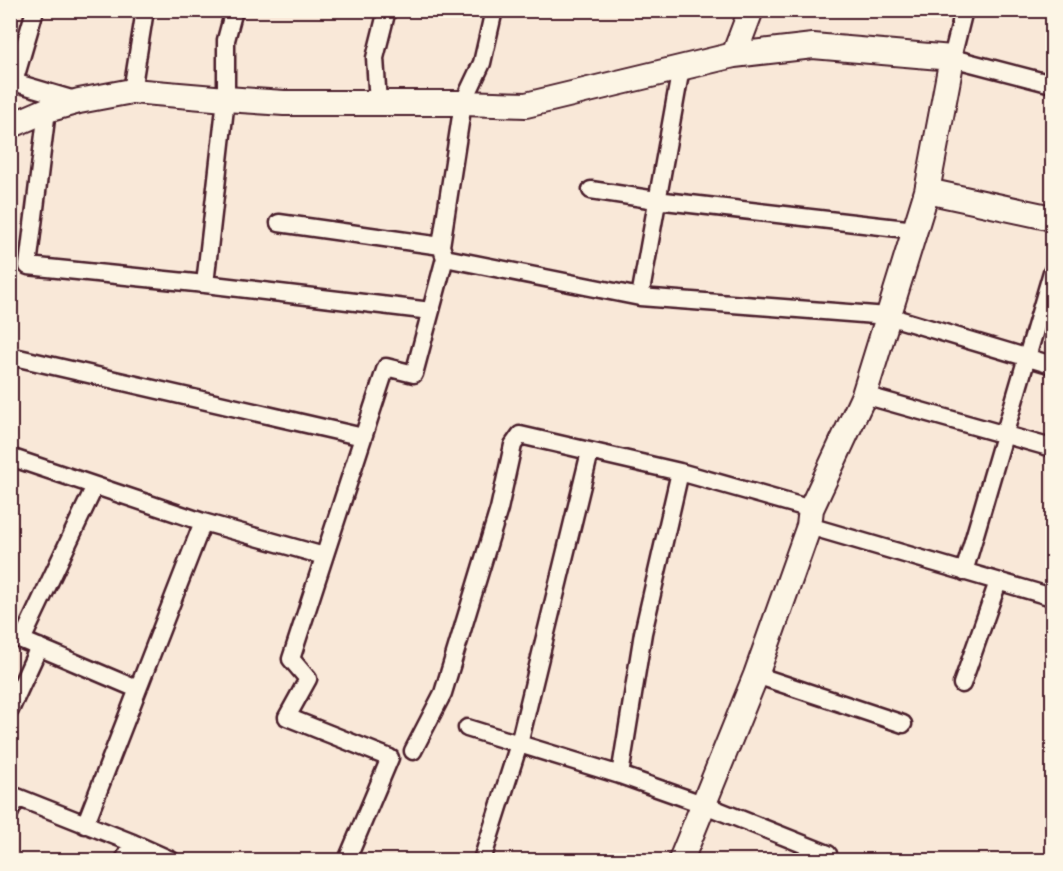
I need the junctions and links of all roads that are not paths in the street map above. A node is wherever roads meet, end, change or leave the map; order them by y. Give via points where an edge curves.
1 (35, 10) edge
2 (145, 10) edge
3 (234, 10) edge
4 (387, 10) edge
5 (494, 10) edge
6 (751, 10) edge
7 (964, 10) edge
8 (734, 55) junction
9 (952, 58) junction
10 (681, 68) junction
11 (12, 81) edge
12 (1053, 84) edge
13 (132, 91) junction
14 (226, 99) junction
15 (79, 101) junction
16 (463, 102) junction
17 (378, 103) junction
18 (47, 110) junction
19 (10, 126) edge
20 (591, 190) dead end
21 (927, 191) junction
22 (656, 200) junction
23 (1053, 218) edge
24 (279, 223) dead end
25 (915, 230) junction
26 (443, 252) junction
27 (1053, 272) edge
28 (205, 284) junction
29 (639, 297) junction
30 (431, 311) junction
31 (888, 316) junction
32 (10, 356) edge
33 (1027, 358) junction
34 (1053, 365) edge
35 (864, 394) junction
36 (1005, 435) junction
37 (363, 437) junction
38 (1053, 448) edge
39 (590, 452) junction
40 (10, 457) edge
41 (680, 472) junction
42 (95, 486) junction
43 (810, 517) junction
44 (203, 522) junction
45 (324, 556) junction
46 (964, 572) junction
47 (998, 582) junction
48 (1053, 597) edge
49 (16, 637) edge
50 (39, 647) junction
51 (756, 675) junction
52 (962, 684) dead end
53 (137, 689) junction
54 (10, 710) edge
55 (903, 724) dead end
56 (467, 729) dead end
57 (519, 744) junction
58 (413, 751) dead end
59 (620, 775) junction
60 (13, 801) edge
61 (705, 805) junction
62 (85, 825) junction
63 (133, 843) junction
64 (828, 854) dead end
65 (124, 861) edge
66 (171, 861) edge
67 (347, 861) edge
68 (482, 861) edge
69 (681, 861) edge

1 - 11 street
2 - 13 street
3 - 14 street via 226,40
4 - 17 street via 375,58
5 - 16 street via 482,63
6 - 8 street
7 - 9 street
8 - 9 street via 813,46
8 - 10 street
9 - 12 street
9 - 21 street
10 - 16 street via 526,105
10 - 22 street
11 - 15 street
13 - 14 street
13 - 15 street
14 - 17 street
14 - 28 street
15 - 18 street
16 - 17 street
16 - 26 street
18 - 19 street
18 - 28 street via 28,266
20 - 22 street
21 - 23 street
21 - 25 street
22 - 25 street
22 - 29 street
24 - 26 street
25 - 31 street
26 - 29 street
26 - 30 street
27 - 33 street
28 - 30 street
29 - 31 street
30 - 37 street via 414,374 386,367
31 - 33 street
31 - 35 street
32 - 37 street
33 - 34 street
33 - 36 street
35 - 36 street
35 - 43 street
36 - 38 street
36 - 46 street
37 - 45 street
39 - 41 street
39 - 57 street
39 - 58 street via 520,435 513,445 499,509 443,693
40 - 42 street
41 - 43 street
41 - 59 street via 643,633
42 - 44 street
42 - 49 street
43 - 46 street
43 - 51 street
44 - 45 street
44 - 53 street
45 - 67 street via 291,659 308,679 287,717 390,758
46 - 47 street
47 - 48 street
47 - 52 street
49 - 50 street
50 - 53 street
50 - 54 street
51 - 55 street
51 - 61 street
53 - 62 street
56 - 57 street
57 - 59 street
57 - 68 street
59 - 61 street
60 - 62 street
61 - 64 street
61 - 69 street
62 - 63 street
63 - 65 street
63 - 66 street

